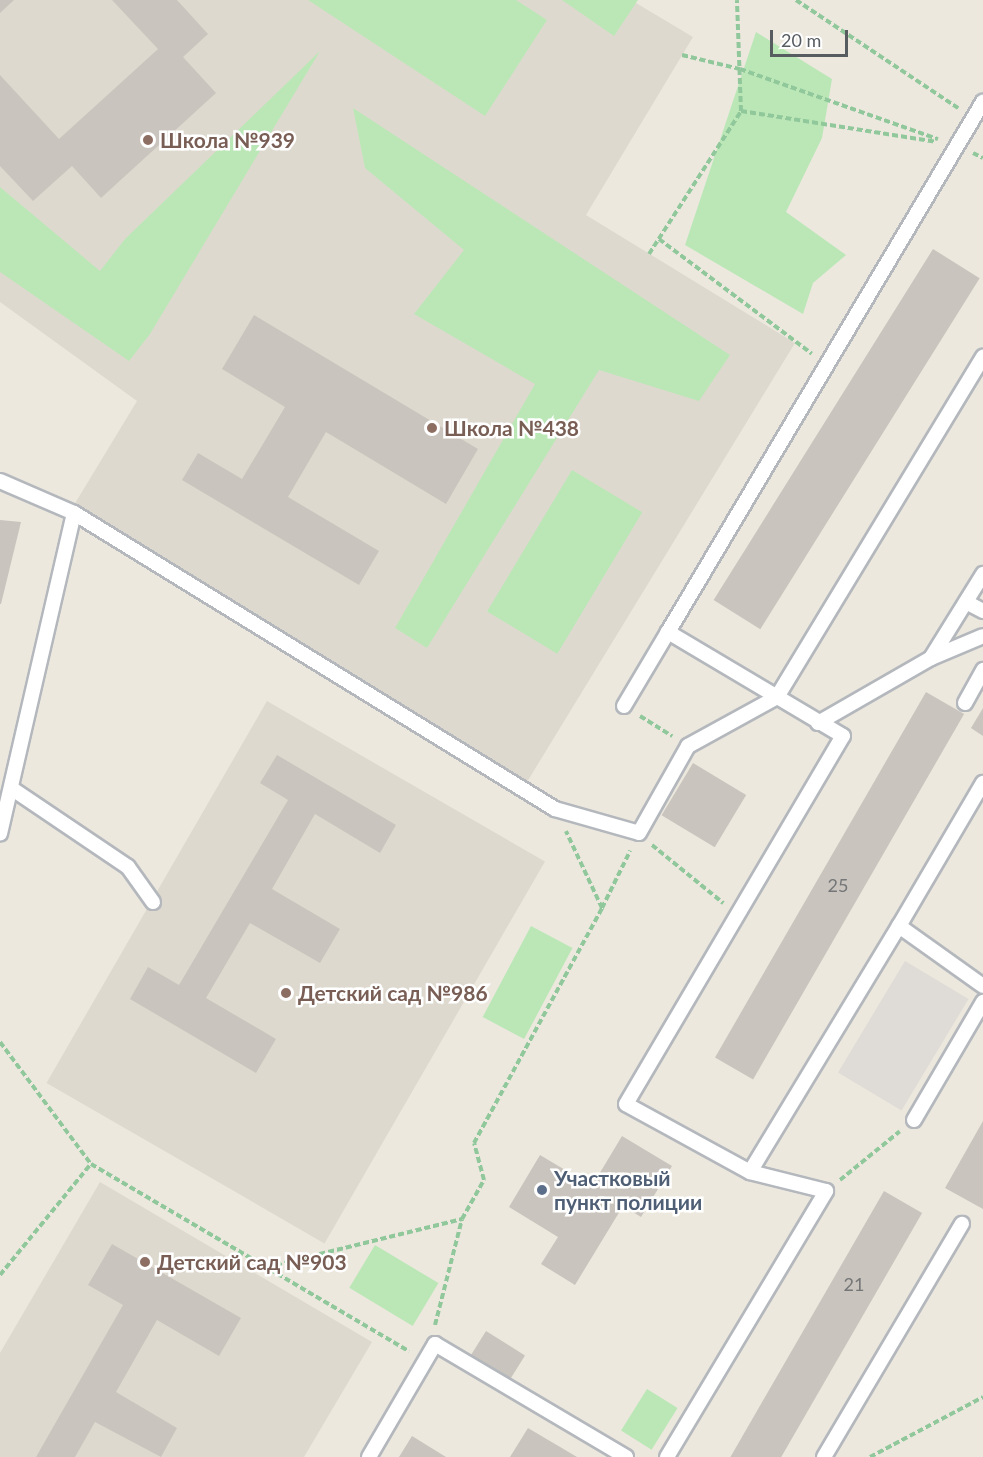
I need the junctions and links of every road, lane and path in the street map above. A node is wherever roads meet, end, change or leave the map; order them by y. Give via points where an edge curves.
1 (737, 0) edge
2 (796, 0) edge
3 (682, 55) dead end
4 (740, 69) junction
5 (983, 102) edge
6 (741, 111) junction
7 (973, 119) junction
8 (957, 145) junction
9 (659, 239) junction
10 (650, 254) dead end
11 (983, 357) edge
12 (827, 365) junction
13 (0, 481) edge
14 (74, 513) junction
15 (983, 574) edge
16 (966, 602) junction
17 (983, 611) edge
18 (668, 632) junction
19 (983, 636) edge
20 (931, 658) junction
21 (983, 670) edge
22 (777, 698) junction
23 (965, 703) dead end
24 (624, 706) joint
25 (818, 723) junction
26 (688, 746) junction
27 (983, 783) edge
28 (11, 788) junction
29 (555, 809) junction
30 (639, 833) junction
31 (0, 834) edge
32 (153, 902) dead end
33 (602, 909) junction
34 (737, 915) junction
35 (899, 926) junction
36 (983, 986) edge
37 (983, 1002) edge
38 (0, 1042) edge
39 (914, 1120) joint
40 (91, 1164) junction
41 (750, 1172) junction
42 (826, 1191) junction
43 (462, 1219) junction
44 (962, 1224) dead end
45 (267, 1267) junction
46 (0, 1275) edge
47 (434, 1328) dead end
48 (426, 1360) junction
49 (983, 1397) edge
50 (369, 1457) edge
51 (626, 1457) edge
52 (667, 1457) edge
53 (824, 1457) edge
54 (870, 1457) edge

1 - 4 path
2 - 7 path
3 - 4 path
4 - 6 path
4 - 8 path
5 - 7 lane
6 - 8 path
6 - 9 path
7 - 8 lane
8 - 12 lane
9 - 10 path
9 - 12 path
11 - 22 lane
12 - 18 lane
13 - 14 lane
14 - 28 lane
14 - 29 lane
15 - 16 lane
16 - 17 lane
16 - 20 lane
18 - 22 lane
18 - 24 lane
19 - 20 lane
20 - 25 lane
21 - 23 lane
22 - 25 lane
22 - 26 lane
24 - 26 path
25 - 34 lane via 843,736
26 - 30 lane
27 - 35 lane
28 - 31 lane
28 - 32 lane via 128,867
29 - 30 lane
29 - 33 path
30 - 33 path
30 - 34 path
33 - 43 path via 474,1143 483,1180
34 - 41 lane via 626,1104
35 - 36 lane
35 - 41 lane
37 - 39 lane
38 - 40 path
39 - 42 path
40 - 45 path
40 - 46 path
41 - 42 lane
42 - 52 lane
43 - 45 path
43 - 47 path
44 - 53 lane
45 - 48 path
48 - 50 lane
48 - 51 lane via 435,1344
49 - 54 path

